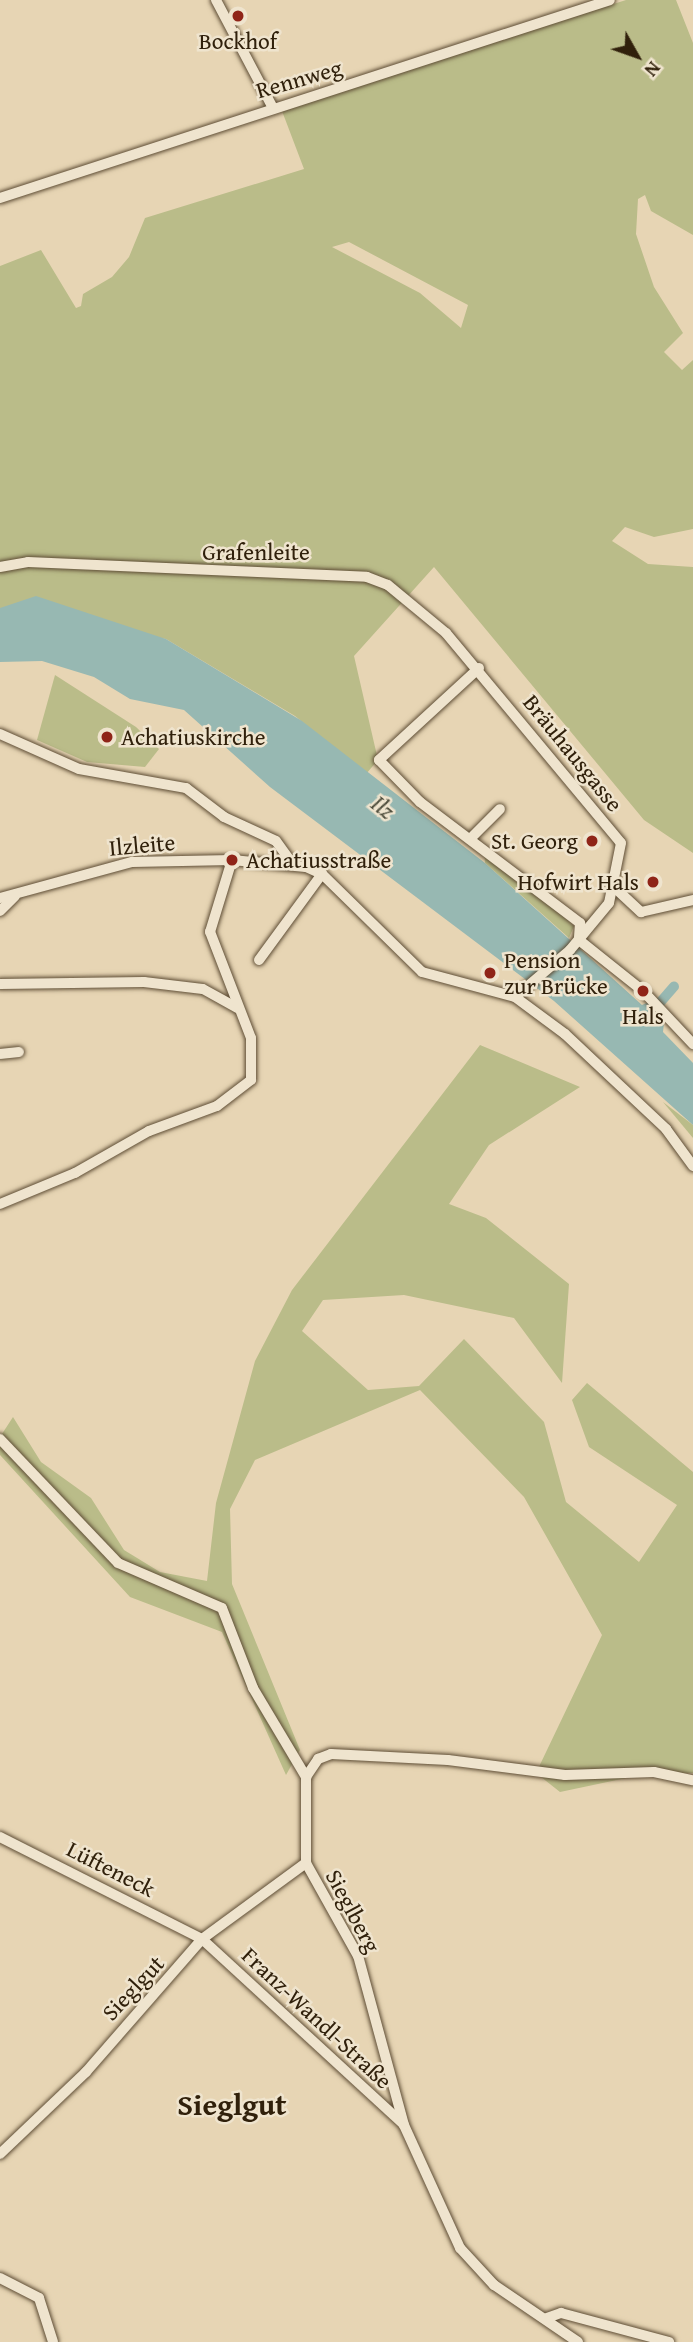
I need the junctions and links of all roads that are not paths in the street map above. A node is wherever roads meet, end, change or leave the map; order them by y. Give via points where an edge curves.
1 (216, 0) edge
2 (610, 0) edge
3 (272, 106) junction
4 (0, 198) edge
5 (0, 567) edge
6 (479, 668) junction
7 (0, 734) edge
8 (500, 809) dead end
9 (473, 836) junction
10 (232, 860) junction
11 (292, 863) junction
12 (322, 874) junction
13 (614, 887) junction
14 (15, 895) junction
15 (0, 898) edge
16 (693, 900) edge
17 (0, 911) edge
18 (579, 940) junction
19 (260, 960) dead end
20 (0, 984) edge
21 (515, 998) junction
22 (237, 1008) junction
23 (693, 1044) edge
24 (19, 1052) dead end
25 (0, 1054) edge
26 (693, 1166) edge
27 (0, 1204) edge
28 (0, 1438) edge
29 (306, 1777) junction
30 (693, 1780) edge
31 (0, 1837) edge
32 (306, 1863) junction
33 (202, 1940) junction
34 (404, 2126) junction
35 (0, 2154) edge
36 (0, 2278) edge
37 (547, 2318) junction
38 (53, 2342) edge
39 (578, 2342) edge
40 (669, 2342) edge

1 - 3 street
2 - 3 street, Rennweg
3 - 4 street, Rennweg
5 - 6 street, Grafenleite via 29,562 367,577 388,585
6 - 9 street via 379,760 420,802
6 - 13 street, Bräuhausgasse via 621,843
7 - 11 street via 79,769 186,788 224,817 276,841
8 - 9 street
9 - 18 street via 580,923
10 - 11 street, Ilzleite
10 - 14 street, Ilzleite via 111,864
10 - 22 street via 210,932
11 - 12 street
12 - 19 street
12 - 21 street via 422,972
13 - 16 street via 641,912
13 - 18 street, Bräuhausgasse
14 - 15 street, Ilzleite
14 - 17 street
18 - 21 street, Bräuhausgasse via 527,992
18 - 23 street via 670,1016
20 - 22 street via 144,982 203,989
21 - 26 street via 565,1034 666,1129
22 - 27 street via 251,1038 251,1080 217,1106 149,1131 75,1173
24 - 25 street
28 - 29 street via 118,1563 222,1608 253,1688
29 - 30 street via 318,1759 331,1754 448,1760 565,1775 653,1772
29 - 32 street, Sieglberg
31 - 33 street, Lüfteneck
32 - 33 street, Sieglgut
32 - 34 street, Sieglberg via 358,1956
33 - 34 street, Franz-Wandl-Straße
33 - 35 street, Sieglgut via 86,2071
34 - 37 street, Sieglberg via 460,2248 494,2285
36 - 38 street via 39,2298
37 - 39 street, Sieglberg
37 - 40 street via 561,2313

